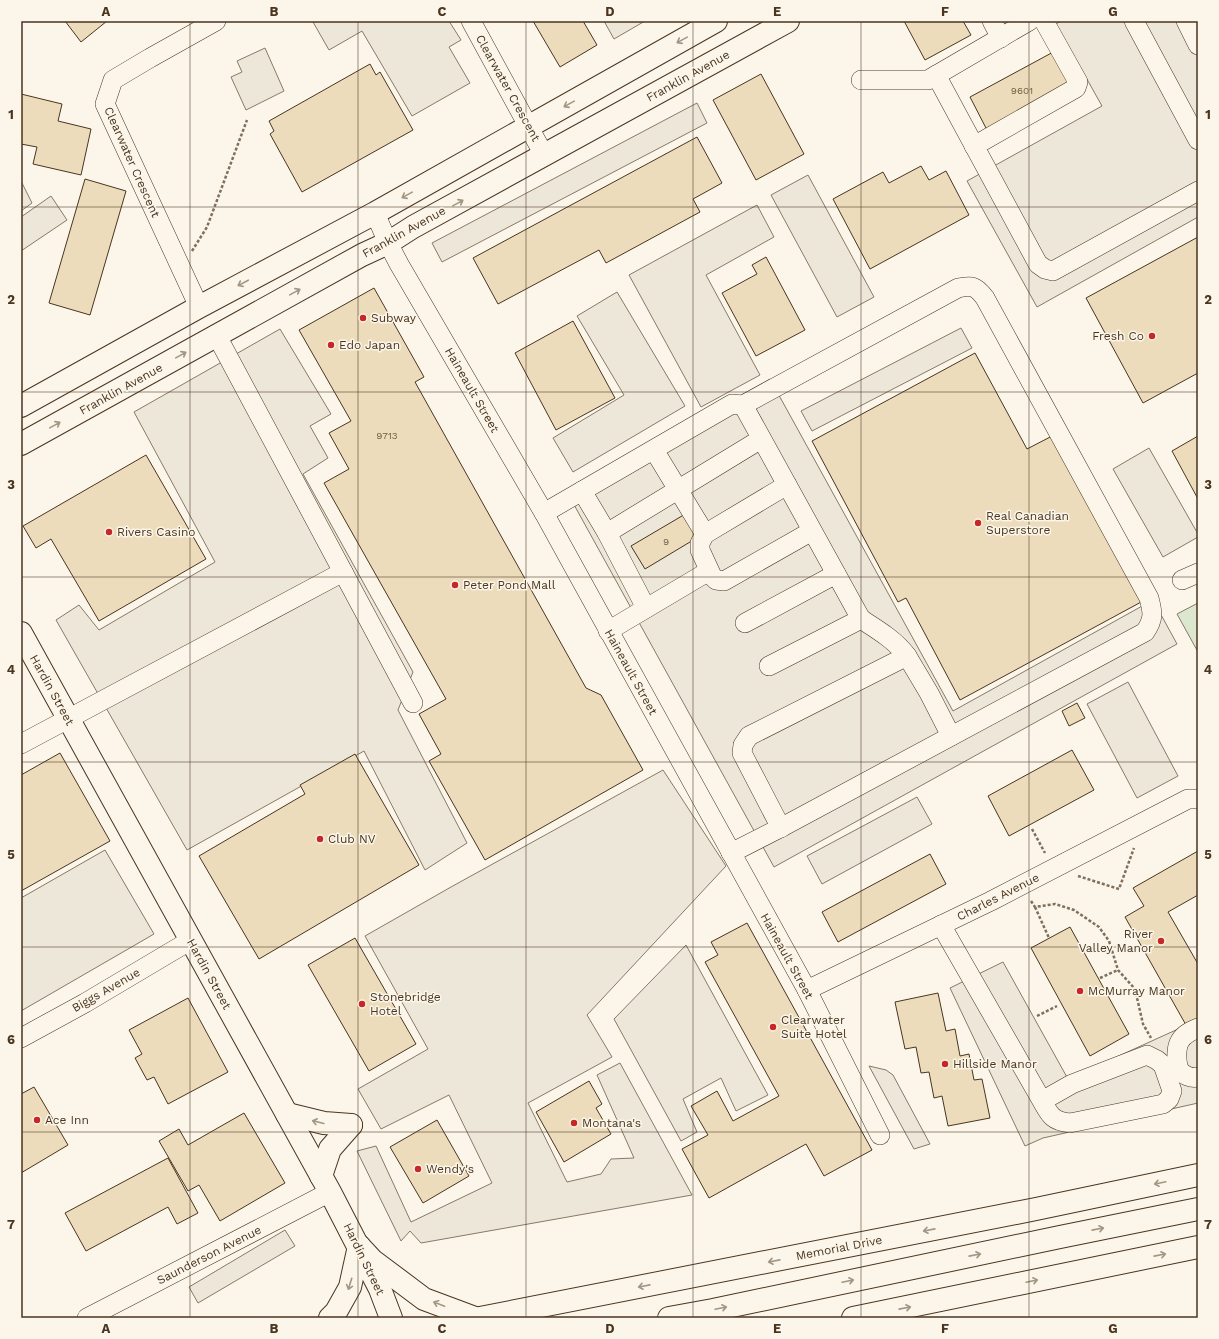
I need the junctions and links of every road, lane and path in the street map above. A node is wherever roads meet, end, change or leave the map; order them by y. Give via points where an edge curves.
1 (216, 21) edge
2 (472, 21) edge
3 (716, 21) edge
4 (788, 21) edge
5 (992, 21) edge
6 (1029, 21) edge
7 (1044, 21) edge
8 (1134, 21) edge
9 (1186, 21) edge
10 (1001, 38) junction
11 (1198, 45) edge
12 (936, 75) junction
13 (861, 80) dead end
14 (247, 120) dead end
15 (529, 126) junction
16 (1198, 140) edge
17 (974, 146) junction
18 (544, 156) junction
19 (1198, 191) edge
20 (375, 213) junction
21 (388, 243) junction
22 (182, 269) junction
23 (199, 307) junction
24 (217, 336) junction
25 (742, 405) junction
26 (21, 406) edge
27 (761, 439) junction
28 (21, 444) edge
29 (654, 450) junction
30 (786, 485) junction
31 (678, 490) junction
32 (582, 491) junction
33 (544, 513) junction
34 (812, 531) junction
35 (607, 533) junction
36 (705, 534) junction
37 (709, 571) junction
38 (343, 572) junction
39 (836, 574) junction
40 (646, 608) junction
41 (861, 619) junction
42 (745, 623) dead end
43 (608, 631) junction
44 (21, 633) edge
45 (907, 656) junction
46 (769, 666) dead end
47 (413, 703) dead end
48 (68, 719) junction
49 (951, 736) junction
50 (21, 744) edge
51 (1193, 799) edge
52 (1144, 822) junction
53 (781, 828) junction
54 (1032, 829) dead end
55 (731, 853) junction
56 (1054, 869) junction
57 (1021, 886) junction
58 (1035, 907) junction
59 (941, 925) junction
60 (1050, 938) dead end
61 (191, 940) junction
62 (1118, 970) junction
63 (1100, 978) dead end
64 (806, 990) junction
65 (1057, 1006) dead end
66 (1037, 1016) dead end
67 (1198, 1028) edge
68 (21, 1038) edge
69 (1151, 1038) dead end
70 (1198, 1077) edge
71 (1042, 1101) junction
72 (287, 1114) junction
73 (880, 1135) dead end
74 (1198, 1175) edge
75 (325, 1184) junction
76 (1198, 1210) edge
77 (358, 1246) junction
78 (1198, 1247) edge
79 (87, 1318) edge
80 (330, 1318) edge
81 (390, 1318) edge
82 (475, 1318) edge
83 (480, 1318) edge
84 (669, 1318) edge
85 (853, 1318) edge

1 - 22 street, Clearwater Crescent via 114,80 105,104
2 - 15 street, Clearwater Crescent
3 -> 15 main road
4 - 18 main road, Franklin Avenue
5 - 10 street
6 - 10 street
7 - 17 street via 1078,82 1076,88
8 - 16 street
9 - 11 street
10 - 12 street
12 - 13 street via 928,80
12 - 17 street
14 - 22 path via 207,227
15 - 18 street, Clearwater Crescent
15 -> 20 main road
17 - 19 street via 1038,264 1053,271
21 -> 18 main road, Franklin Avenue
20 - 21 street, Haineault Street
20 -> 23 main road
24 -> 21 main road, Franklin Avenue
21 - 33 street, Haineault Street
22 - 23 street, Clearwater Crescent
23 - 26 main road
28 -> 24 main road, Franklin Avenue
24 - 38 street
25 - 27 street
25 - 29 street via 732,404
25 - 49 street via 958,288 969,286 979,290 985,298 1149,598 1152,612 1151,622 1145,632
27 - 30 street
27 - 31 street
29 - 31 street
29 - 32 street
30 - 34 street
30 - 36 street
31 - 35 street
31 - 36 street
32 - 33 street
32 - 35 street
33 - 43 street, Haineault Street
34 - 37 street via 724,581 716,580
34 - 39 street
35 - 40 street
36 - 37 street via 700,543 700,550
37 - 40 street
38 - 47 street
38 - 48 street
39 - 41 street
39 - 42 street
40 - 43 street
41 - 45 street via 899,646
41 - 46 street
43 - 55 street, Haineault Street
44 - 48 main road, Hardin Street
45 - 49 street
45 - 53 street via 749,736 743,745 742,753
48 - 50 street
48 - 61 main road, Hardin Street
49 - 53 street
51 - 52 street, Charles Avenue
52 - 56 street, Charles Avenue
52 - 56 path via 1119,889
53 - 55 street
54 - 56 path
55 - 64 street, Haineault Street
56 - 57 street, Charles Avenue
57 - 58 path
57 - 59 street, Charles Avenue
58 - 60 path
58 - 62 path via 1055,904 1074,910 1100,927 1109,941
59 - 64 street, Charles Avenue
59 - 71 street
61 - 68 street, Biggs Avenue
61 - 72 main road, Hardin Street
62 - 63 path
62 - 69 path via 1135,989 1143,1024
64 - 73 street, Haineault Street
65 - 66 path
67 - 70 street via 1180,1040 1177,1048 1179,1069 1185,1075
71 - 71 street via 1050,1115 1060,1122 1070,1123 1163,1104 1172,1092 1163,1065 1147,1055 1072,1084
72 - 75 main road, Hardin Street
75 -> 72 main road via 330,1149 351,1125 324,1123
74 -> 83 main road, Memorial Drive via 1036,1210
75 - 77 main road, Hardin Street
75 - 79 street, Saunderson Avenue
84 -> 76 main road
77 -> 80 main road via 350,1287
77 - 81 main road, Hardin Street via 380,1289
82 -> 77 main road via 424,1299 372,1260
85 -> 78 main road

